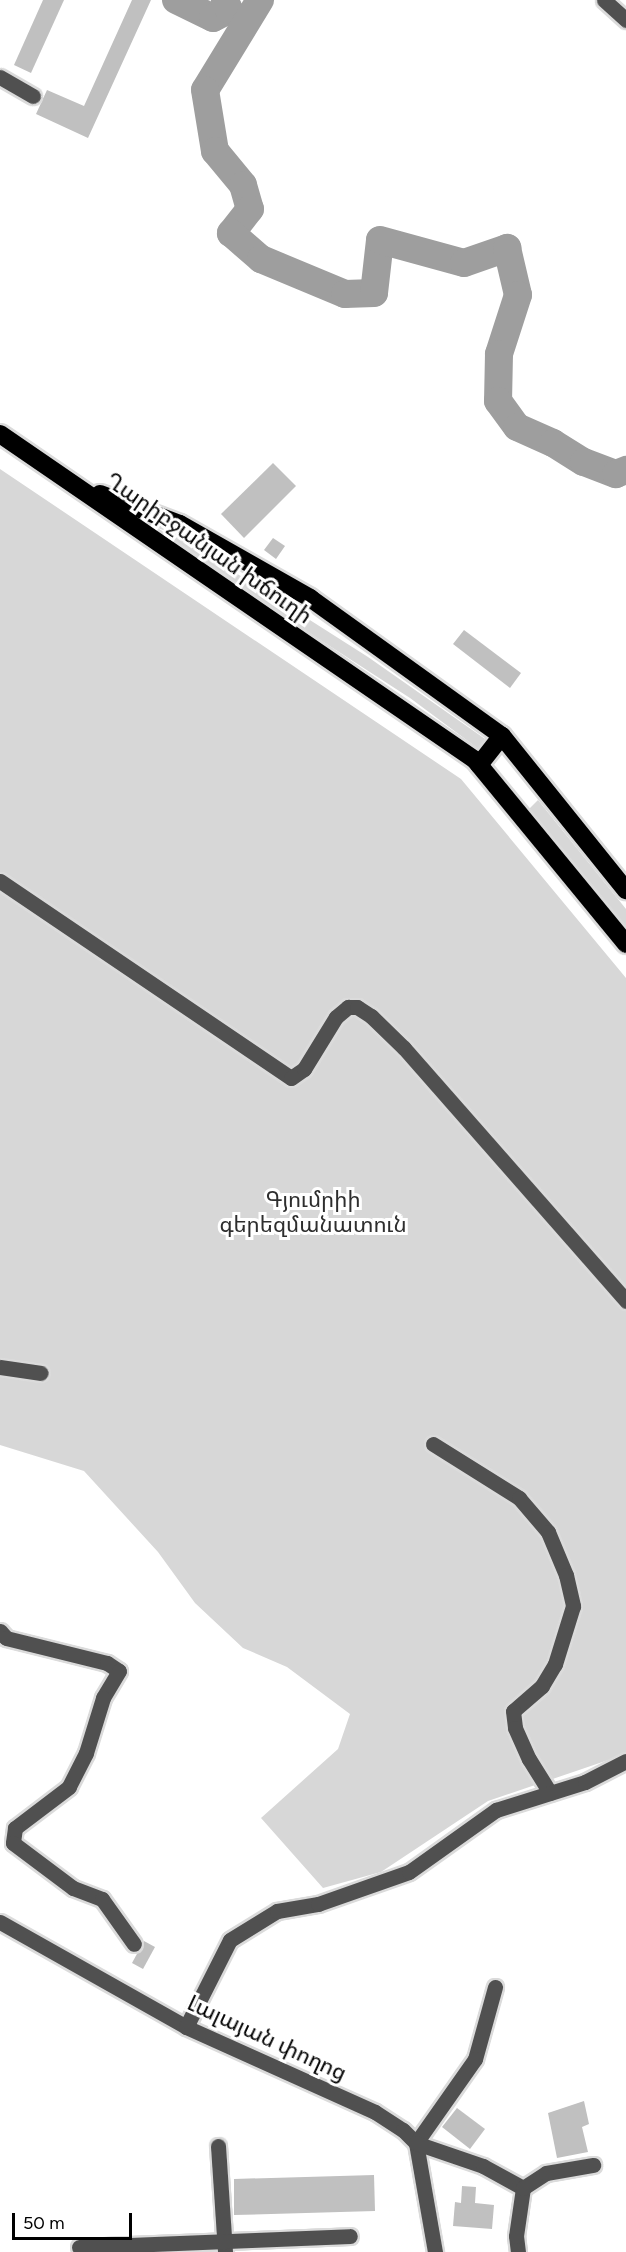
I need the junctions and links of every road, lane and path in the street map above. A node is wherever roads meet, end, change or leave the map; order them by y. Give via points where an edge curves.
1 (604, 0) edge
2 (626, 20) edge
3 (0, 77) edge
4 (33, 96) dead end
5 (0, 434) edge
6 (81, 487) junction
7 (502, 736) junction
8 (479, 765) junction
9 (0, 881) edge
10 (626, 890) edge
11 (626, 944) edge
12 (626, 1301) edge
13 (0, 1367) edge
14 (41, 1373) dead end
15 (434, 1444) dead end
16 (0, 1631) edge
17 (626, 1761) edge
18 (549, 1793) junction
19 (0, 1922) edge
20 (134, 1944) dead end
21 (495, 1987) dead end
22 (186, 2027) junction
23 (416, 2143) junction
24 (218, 2146) dead end
25 (593, 2165) dead end
26 (523, 2188) junction
27 (350, 2235) dead end
28 (79, 2247) dead end
29 (224, 2247) edge
30 (435, 2252) edge
31 (518, 2252) edge

1 - 2 street
3 - 4 street
5 - 6 highway
6 - 7 highway, Ղարիբջանյան խճուղի via 180,524 310,598
6 - 8 highway, Ղարիբջանյան խճուղի via 164,550
7 - 8 highway
7 - 10 highway, Ղարիբջանյան խճուղի
8 - 11 highway, Ղարիբջանյան խճուղի
9 - 12 street via 291,1078 304,1070 336,1017 348,1007 357,1007 371,1016 404,1048
13 - 14 street
15 - 18 street via 519,1497 548,1532 566,1575 573,1606 555,1664 542,1686 513,1711 529,1759
16 - 20 street via 6,1638 107,1663 119,1671 103,1698 86,1753 69,1787 15,1828 13,1843 73,1888 102,1899
17 - 18 street via 585,1782
18 - 22 street via 496,1810 409,1872 318,1904 277,1911 230,1940
19 - 22 street, Լալայան փողոց
21 - 23 street via 475,2059
22 - 23 street, Լալայան փողոց via 375,2112
23 - 26 street, Լալայան փողոց via 483,2166
23 - 30 street
24 - 29 street
25 - 26 street via 546,2173
26 - 31 street via 516,2236
27 - 29 street
28 - 29 street

